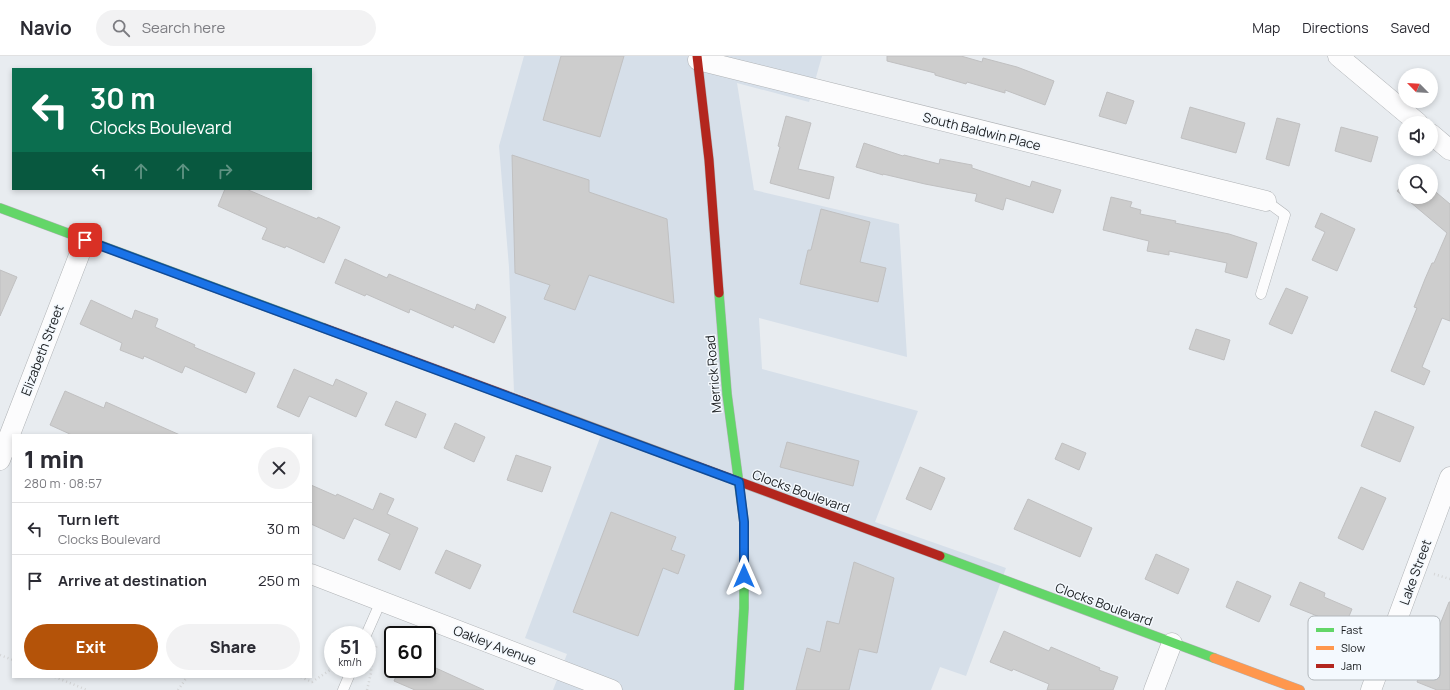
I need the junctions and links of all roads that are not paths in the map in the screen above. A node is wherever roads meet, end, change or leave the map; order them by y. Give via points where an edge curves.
1 (1338, 56) edge
2 (697, 58) edge
3 (1410, 116) edge
4 (1438, 140) edge
5 (1450, 150) edge
6 (1266, 201) joint
7 (0, 208) edge
8 (85, 240) junction
9 (1261, 294) dead end
10 (13, 434) edge
11 (12, 438) edge
12 (5, 457) edge
13 (1450, 477) edge
14 (739, 482) junction
15 (312, 574) edge
16 (380, 601) junction
17 (1398, 616) edge
18 (370, 626) edge
19 (1172, 643) junction
20 (348, 678) edge
21 (1375, 680) edge
22 (343, 690) edge
23 (612, 690) edge
24 (739, 690) edge
25 (1154, 690) edge
26 (1300, 690) edge
27 (1371, 690) edge

1 - 3 street
2 - 6 street, South Baldwin Place
2 - 14 street, Merrick Road via 709,160 727,394
4 - 5 street
6 - 9 lane via 1285,215
7 - 8 street, Clocks Boulevard
8 - 10 street, Elizabeth Street
8 - 14 street, Clocks Boulevard
11 - 12 street, Elizabeth Street
13 - 17 street, Lake Street
14 - 19 street, Clocks Boulevard
14 - 24 street, Merrick Road via 744,522 744,602
15 - 16 street, Oakley Avenue
16 - 18 lane
16 - 23 street, Oakley Avenue
19 - 25 street
19 - 26 street, Clocks Boulevard
20 - 22 lane
21 - 27 street, Lake Street

